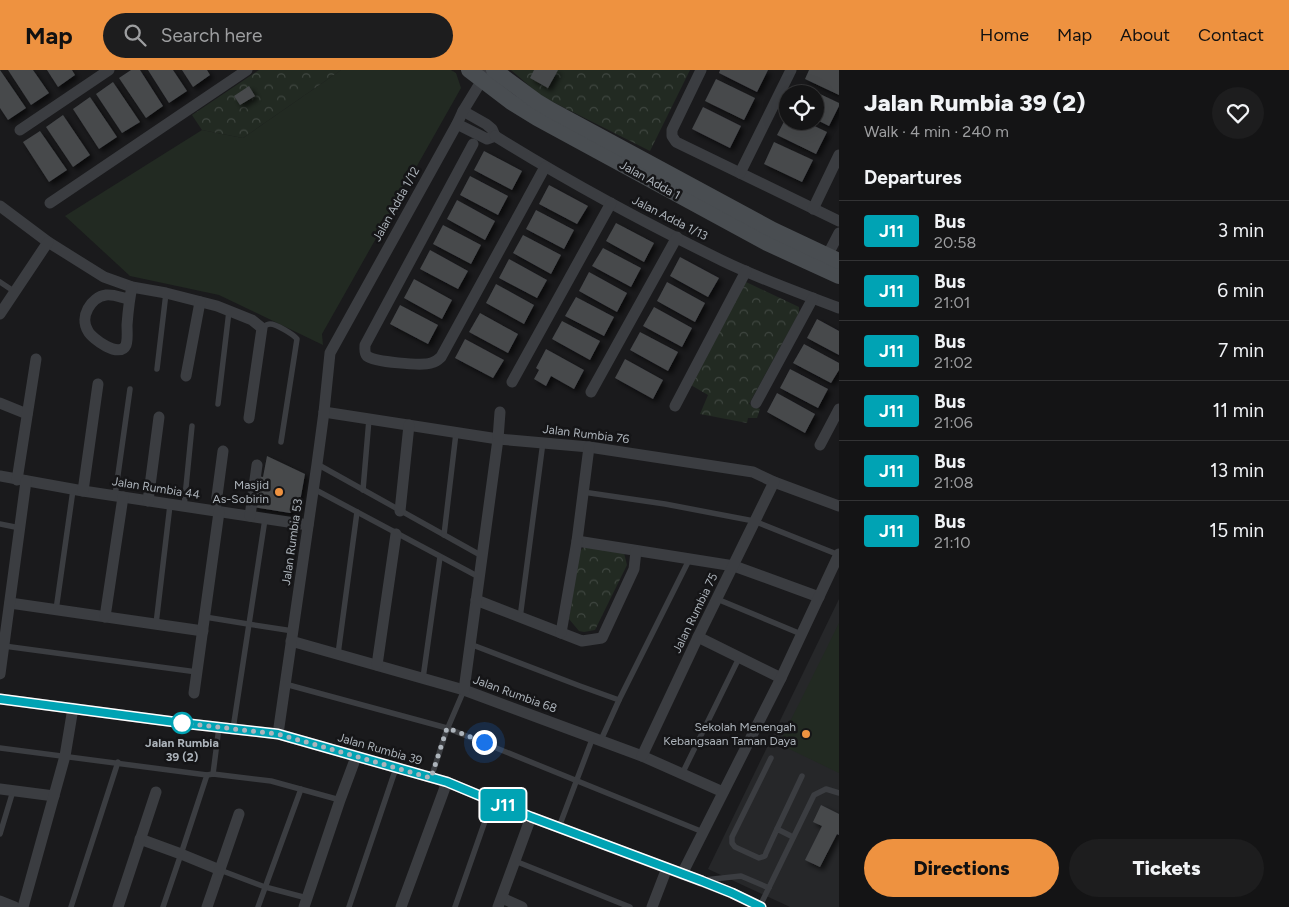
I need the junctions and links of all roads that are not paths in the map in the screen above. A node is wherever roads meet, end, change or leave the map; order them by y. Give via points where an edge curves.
1 (109, 70) edge
2 (247, 70) edge
3 (701, 70) edge
4 (791, 70) edge
5 (484, 72) edge
6 (230, 75) edge
7 (463, 111) junction
8 (456, 124) junction
9 (20, 130) dead end
10 (495, 136) junction
11 (473, 144) dead end
12 (839, 155) edge
13 (546, 167) junction
14 (740, 173) junction
15 (611, 203) junction
16 (50, 204) dead end
17 (0, 206) edge
18 (813, 209) junction
19 (839, 221) edge
20 (839, 233) edge
21 (677, 237) junction
22 (48, 242) junction
23 (833, 267) edge
24 (746, 271) junction
25 (0, 282) edge
26 (132, 287) junction
27 (15, 292) junction
28 (166, 293) junction
29 (813, 298) junction
30 (129, 299) junction
31 (200, 302) junction
32 (839, 308) edge
33 (229, 311) junction
34 (0, 314) edge
35 (262, 328) junction
36 (330, 353) joint
37 (36, 359) dead end
38 (157, 369) dead end
39 (186, 376) dead end
40 (512, 382) dead end
41 (98, 384) dead end
42 (130, 389) dead end
43 (591, 392) dead end
44 (756, 403) dead end
45 (0, 404) edge
46 (218, 404) dead end
47 (675, 406) dead end
48 (839, 409) edge
49 (324, 412) junction
50 (500, 412) dead end
51 (28, 414) junction
52 (159, 417) dead end
53 (249, 418) dead end
54 (369, 419) junction
55 (409, 425) junction
56 (192, 426) dead end
57 (456, 433) junction
58 (498, 439) junction
59 (282, 442) dead end
60 (544, 442) junction
61 (820, 445) dead end
62 (589, 447) junction
63 (223, 451) dead end
64 (318, 464) junction
65 (257, 465) dead end
66 (0, 476) edge
67 (22, 480) junction
68 (774, 482) junction
69 (313, 489) junction
70 (78, 490) junction
71 (364, 490) junction
72 (583, 492) junction
73 (119, 497) junction
74 (148, 501) junction
75 (170, 504) junction
76 (839, 506) edge
77 (184, 507) junction
78 (217, 511) junction
79 (400, 511) junction
80 (357, 512) junction
81 (250, 516) junction
82 (265, 519) junction
83 (754, 521) junction
84 (0, 524) edge
85 (308, 525) junction
86 (20, 528) junction
87 (396, 534) junction
88 (444, 535) junction
89 (577, 541) junction
90 (636, 551) junction
91 (839, 554) edge
92 (482, 556) junction
93 (440, 557) junction
94 (690, 558) junction
95 (734, 566) junction
96 (479, 577) junction
97 (819, 597) junction
98 (717, 599) junction
99 (476, 600) junction
100 (10, 603) junction
101 (56, 610) junction
102 (205, 616) junction
103 (105, 617) junction
104 (520, 618) junction
105 (248, 624) junction
106 (156, 625) junction
107 (203, 631) junction
108 (561, 633) junction
109 (801, 634) junction
110 (292, 636) junction
111 (698, 637) junction
112 (470, 644) junction
113 (4, 646) junction
114 (338, 654) junction
115 (739, 658) junction
116 (377, 665) junction
117 (197, 672) junction
118 (0, 674) edge
119 (423, 678) junction
120 (780, 678) junction
121 (285, 684) junction
122 (464, 690) junction
123 (194, 693) dead end
124 (0, 699) edge
125 (619, 700) junction
126 (73, 708) junction
127 (219, 727) junction
128 (447, 728) junction
129 (233, 729) junction
130 (278, 734) junction
131 (597, 739) junction
132 (0, 748) edge
133 (65, 756) junction
134 (642, 756) junction
135 (356, 757) junction
136 (771, 758) dead end
137 (118, 762) junction
138 (396, 768) junction
139 (210, 774) junction
140 (682, 774) junction
141 (802, 776) dead end
142 (431, 778) junction
143 (577, 780) junction
144 (447, 782) junction
145 (0, 789) edge
146 (301, 790) junction
147 (13, 791) junction
148 (156, 792) dead end
149 (723, 792) junction
150 (839, 793) edge
151 (54, 796) junction
152 (340, 800) junction
153 (492, 801) junction
154 (239, 814) dead end
155 (531, 817) junction
156 (559, 827) junction
157 (777, 829) junction
158 (703, 832) junction
159 (0, 834) edge
160 (792, 837) junction
161 (140, 839) junction
162 (182, 854) junction
163 (515, 861) junction
164 (668, 868) junction
165 (220, 870) junction
166 (682, 874) junction
167 (702, 881) junction
168 (265, 888) junction
169 (769, 888) junction
170 (0, 901) edge
171 (305, 903) edge
172 (500, 903) edge
173 (15, 907) edge
174 (23, 907) edge
175 (71, 907) edge
176 (118, 907) edge
177 (163, 907) edge
178 (207, 907) edge
179 (258, 907) edge
180 (349, 907) edge
181 (402, 907) edge
182 (455, 907) edge
183 (522, 907) edge
184 (630, 907) edge
185 (652, 907) edge
186 (760, 907) edge

1 - 9 street
2 - 6 street
3 - 14 street via 672,136 676,142
4 - 14 street
5 - 7 street, Jalan Adda 1/12
5 - 23 street, Jalan Adda 1 via 773,230
6 - 16 street
7 - 8 street, Jalan Adda 1/12
7 - 10 street via 486,124
8 - 10 street via 487,139
8 - 36 street, Jalan Adda 1/12
10 - 13 street, Jalan Adda 1/13
11 - 13 street via 365,345 368,357 379,361 430,364 441,357
12 - 18 street
13 - 15 street, Jalan Adda 1/13
14 - 18 street
15 - 21 street, Jalan Adda 1/13
15 - 40 street
17 - 22 street
18 - 19 street
20 - 23 street
21 - 24 street, Jalan Adda 1/13
21 - 43 street
22 - 26 street via 100,274
22 - 27 street
24 - 29 street, Jalan Adda 1/13
24 - 47 street
25 - 27 lane
26 - 28 street
26 - 30 street
27 - 34 street
28 - 31 street
28 - 38 lane
29 - 32 street, Jalan Adda 1/13
29 - 44 street
30 - 30 street via 126,342 123,349 113,350 88,331 85,321 87,310 100,297 112,295
31 - 33 street
31 - 39 street
33 - 35 street via 252,320
33 - 46 lane
35 - 53 street
35 - 59 lane via 271,324 297,339
36 - 49 street, Jalan Rumbia 53
37 - 51 street
41 - 70 street
42 - 73 lane
45 - 51 street
48 - 61 street
49 - 54 street, Jalan Rumbia 76
49 - 64 street, Jalan Rumbia 53
50 - 58 street
51 - 67 street
52 - 74 street
54 - 55 street, Jalan Rumbia 76
54 - 71 lane
55 - 57 street, Jalan Rumbia 76
55 - 79 street
56 - 77 lane
57 - 58 street, Jalan Rumbia 76
57 - 88 lane
58 - 60 street, Jalan Rumbia 76
58 - 92 street
60 - 62 street, Jalan Rumbia 76
60 - 104 lane
62 - 68 street, Jalan Rumbia 76 via 753,472
62 - 72 street
63 - 78 street
64 - 69 street, Jalan Rumbia 53
64 - 71 lane
65 - 81 street
66 - 67 street, Jalan Rumbia 44
67 - 70 street, Jalan Rumbia 44
67 - 86 street
68 - 76 street, Jalan Rumbia 76
68 - 83 street, Jalan Rumbia 75
69 - 80 lane
69 - 85 street, Jalan Rumbia 53
70 - 73 street, Jalan Rumbia 44
70 - 101 lane
71 - 79 lane
72 - 83 lane
72 - 89 street
73 - 74 street, Jalan Rumbia 44
73 - 103 street
74 - 75 street, Jalan Rumbia 44
75 - 77 street, Jalan Rumbia 44
75 - 106 lane
77 - 78 street, Jalan Rumbia 44
78 - 81 street, Jalan Rumbia 44
78 - 102 street
79 - 88 lane
80 - 87 lane
80 - 114 lane
81 - 82 street, Jalan Rumbia 44
82 - 85 street, Jalan Rumbia 44
82 - 105 lane
83 - 91 lane
83 - 95 street, Jalan Rumbia 75
84 - 86 lane
85 - 110 street, Jalan Rumbia 53
86 - 100 street
87 - 93 lane
87 - 116 street
88 - 92 lane
89 - 90 street
89 - 108 street
90 - 94 street
90 - 108 street via 634,568 602,638 582,641
91 - 97 street
92 - 96 street
93 - 96 lane
93 - 119 lane
94 - 95 street
94 - 125 lane
95 - 97 street
95 - 98 street, Jalan Rumbia 75
96 - 99 street
97 - 109 street
98 - 109 lane
98 - 111 street, Jalan Rumbia 75
99 - 104 street
99 - 112 street
100 - 101 street
100 - 113 street
101 - 103 street
102 - 105 lane
102 - 107 street
103 - 106 street
104 - 108 street
105 - 110 lane
105 - 129 lane
106 - 107 street
107 - 117 street
109 - 120 street
110 - 114 street, Jalan Rumbia 68
110 - 121 street, Jalan Rumbia 53
111 - 115 street
111 - 134 street, Jalan Rumbia 75
112 - 122 street
112 - 125 lane
113 - 117 lane
113 - 118 street
114 - 116 street, Jalan Rumbia 68
115 - 120 street
115 - 140 lane
116 - 119 street, Jalan Rumbia 68
117 - 123 street
119 - 122 street, Jalan Rumbia 68
120 - 149 street
121 - 128 lane
121 - 130 street, Jalan Rumbia 53
122 - 128 lane
122 - 131 street, Jalan Rumbia 68
124 - 126 street, Jalan Rumbia 39
125 - 131 lane
126 - 127 street, Jalan Rumbia 39
126 - 133 street
127 - 129 street, Jalan Rumbia 39
127 - 139 lane
128 - 142 lane
128 - 143 lane
129 - 130 street, Jalan Rumbia 39
130 - 135 street, Jalan Rumbia 39
131 - 134 street, Jalan Rumbia 68
131 - 143 lane
132 - 133 lane
133 - 137 lane
133 - 151 street
134 - 140 street, Jalan Rumbia 68
135 - 138 street, Jalan Rumbia 39
135 - 152 street
136 - 157 lane via 732,837 732,843 762,857
137 - 139 lane
137 - 175 lane
138 - 142 street, Jalan Rumbia 39
138 - 180 lane
139 - 146 lane via 271,781
139 - 162 lane
140 - 149 street, Jalan Rumbia 68
141 - 157 lane
142 - 144 street, Jalan Rumbia 39
143 - 156 lane
143 - 158 lane
144 - 153 street, Jalan Rumbia 39
144 - 181 street
145 - 147 street
146 - 152 lane
146 - 168 lane
147 - 151 street
147 - 159 lane
148 - 161 street
149 - 158 street
150 - 160 lane via 826,789 814,795
151 - 174 street
152 - 171 street
153 - 155 street, Jalan Rumbia 39
153 - 182 lane
154 - 165 street
155 - 156 street, Jalan Rumbia 39
155 - 163 street
156 - 164 street, Jalan Rumbia 39
157 - 160 lane
158 - 166 street
160 - 169 lane
161 - 162 street
161 - 176 street
162 - 165 street
162 - 177 lane
163 - 172 street
163 - 184 lane
164 - 166 street, Jalan Rumbia 39
164 - 185 street
165 - 168 lane
165 - 178 street
166 - 167 street, Jalan Rumbia 39
167 - 169 lane via 741,876
167 - 186 street, Jalan Rumbia 39
168 - 171 lane
168 - 179 lane
169 - 186 lane
170 - 173 street
172 - 183 street

